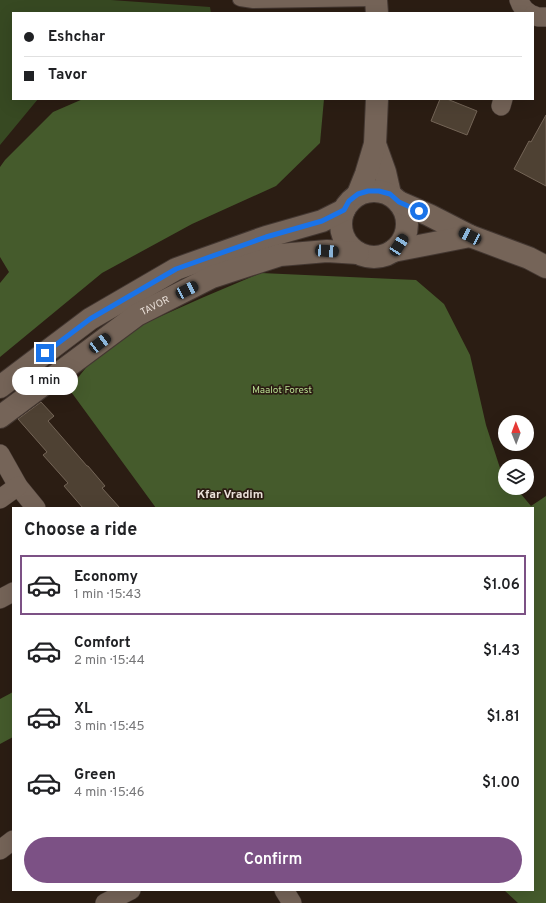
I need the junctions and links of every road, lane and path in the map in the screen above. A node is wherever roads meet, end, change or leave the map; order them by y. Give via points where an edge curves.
1 (238, 0) edge
2 (376, 0) edge
3 (519, 0) edge
4 (376, 12) edge
5 (528, 12) edge
6 (534, 15) edge
7 (546, 17) edge
8 (377, 100) edge
9 (375, 144) junction
10 (358, 194) junction
11 (394, 198) junction
12 (344, 210) junction
13 (470, 236) junction
14 (393, 251) junction
15 (358, 252) junction
16 (546, 267) edge
17 (0, 387) edge
18 (0, 417) edge
19 (0, 454) edge
20 (18, 486) junction
21 (0, 499) edge
22 (35, 507) edge
23 (12, 593) edge
24 (0, 599) edge
25 (12, 841) edge
26 (0, 850) edge
27 (129, 891) edge
28 (285, 891) edge
29 (105, 903) edge
30 (292, 903) edge

1 - 2 lane via 253,3
2 - 4 street
3 - 5 street
6 - 7 street
8 - 9 street
9 - 10 street
9 - 11 street
10 - 11 street via 379,191
10 - 12 street via 349,201
11 - 13 street
11 - 14 street via 405,211 407,229
12 - 15 street via 341,230 350,247
12 - 17 street, TAVOR via 322,221 266,237 176,269 90,319
13 - 14 street
13 - 16 street
14 - 15 street via 376,257
15 - 18 street, TAVOR via 280,254 212,277 137,315
19 - 20 street
20 - 21 street
20 - 22 street
23 - 24 street
25 - 26 street
27 - 29 street
28 - 30 street

